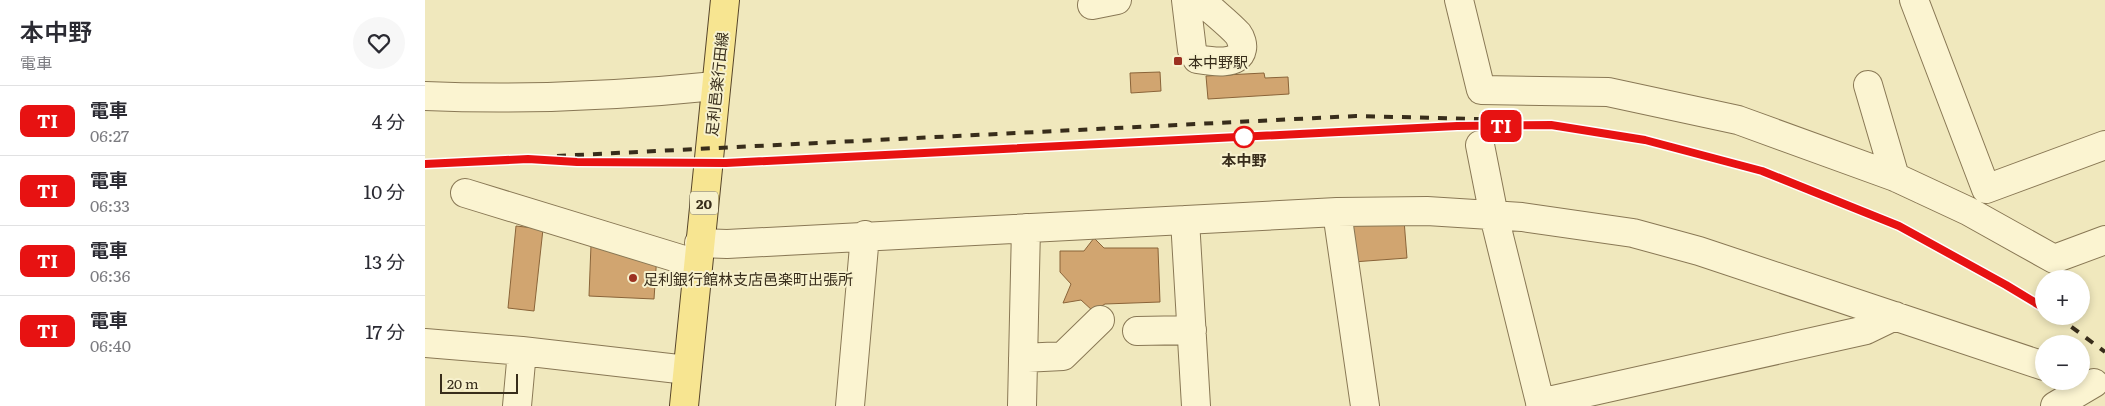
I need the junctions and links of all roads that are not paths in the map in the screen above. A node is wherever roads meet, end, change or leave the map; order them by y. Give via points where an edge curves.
1 (725, 0) edge
2 (1187, 0) edge
3 (1201, 0) edge
4 (1459, 0) edge
5 (1914, 0) edge
6 (1868, 85) dead end
7 (715, 86) junction
8 (425, 96) edge
9 (2105, 144) edge
10 (1480, 145) dead end
11 (1895, 177) junction
12 (465, 193) dead end
13 (1337, 212) junction
14 (1494, 216) junction
15 (1185, 220) junction
16 (1026, 228) junction
17 (865, 236) junction
18 (2100, 248) edge
19 (698, 253) junction
20 (1895, 316) junction
21 (1100, 320) dead end
22 (1191, 330) junction
23 (1137, 331) dead end
24 (425, 343) edge
25 (522, 351) junction
26 (1023, 358) junction
27 (2035, 363) edge
28 (687, 370) junction
29 (2093, 384) edge
30 (1541, 404) edge
31 (517, 406) edge
32 (684, 406) edge
33 (850, 406) edge
34 (1022, 406) edge
35 (1196, 406) edge
36 (1365, 406) edge
37 (2055, 406) edge

1 - 7 main road, 足利邑楽行田線 / 20
2 - 3 street via 1192,50 1197,58 1227,61 1236,57 1243,46 1239,35
4 - 11 street via 1481,90 1608,92 1738,120
5 - 9 street via 1985,189
6 - 11 street
7 - 8 street via 565,98
7 - 19 main road, 足利邑楽行田線 / 20
10 - 14 street
11 - 18 street via 1968,211 2054,259
12 - 19 street
13 - 14 street via 1427,211
13 - 15 street
13 - 36 street
14 - 20 street via 1633,233 1699,251
14 - 30 street
15 - 16 street
15 - 22 street
16 - 17 street
16 - 26 street
17 - 19 street via 717,244
17 - 33 street
19 - 28 main road, 足利邑楽行田線 / 20
20 - 27 street
20 - 30 street via 1866,330
21 - 26 street via 1063,356
22 - 23 street
22 - 35 street
24 - 25 street
25 - 28 street
25 - 31 street
26 - 34 street
28 - 32 main road, 足利邑楽行田線 / 20
29 - 37 street

